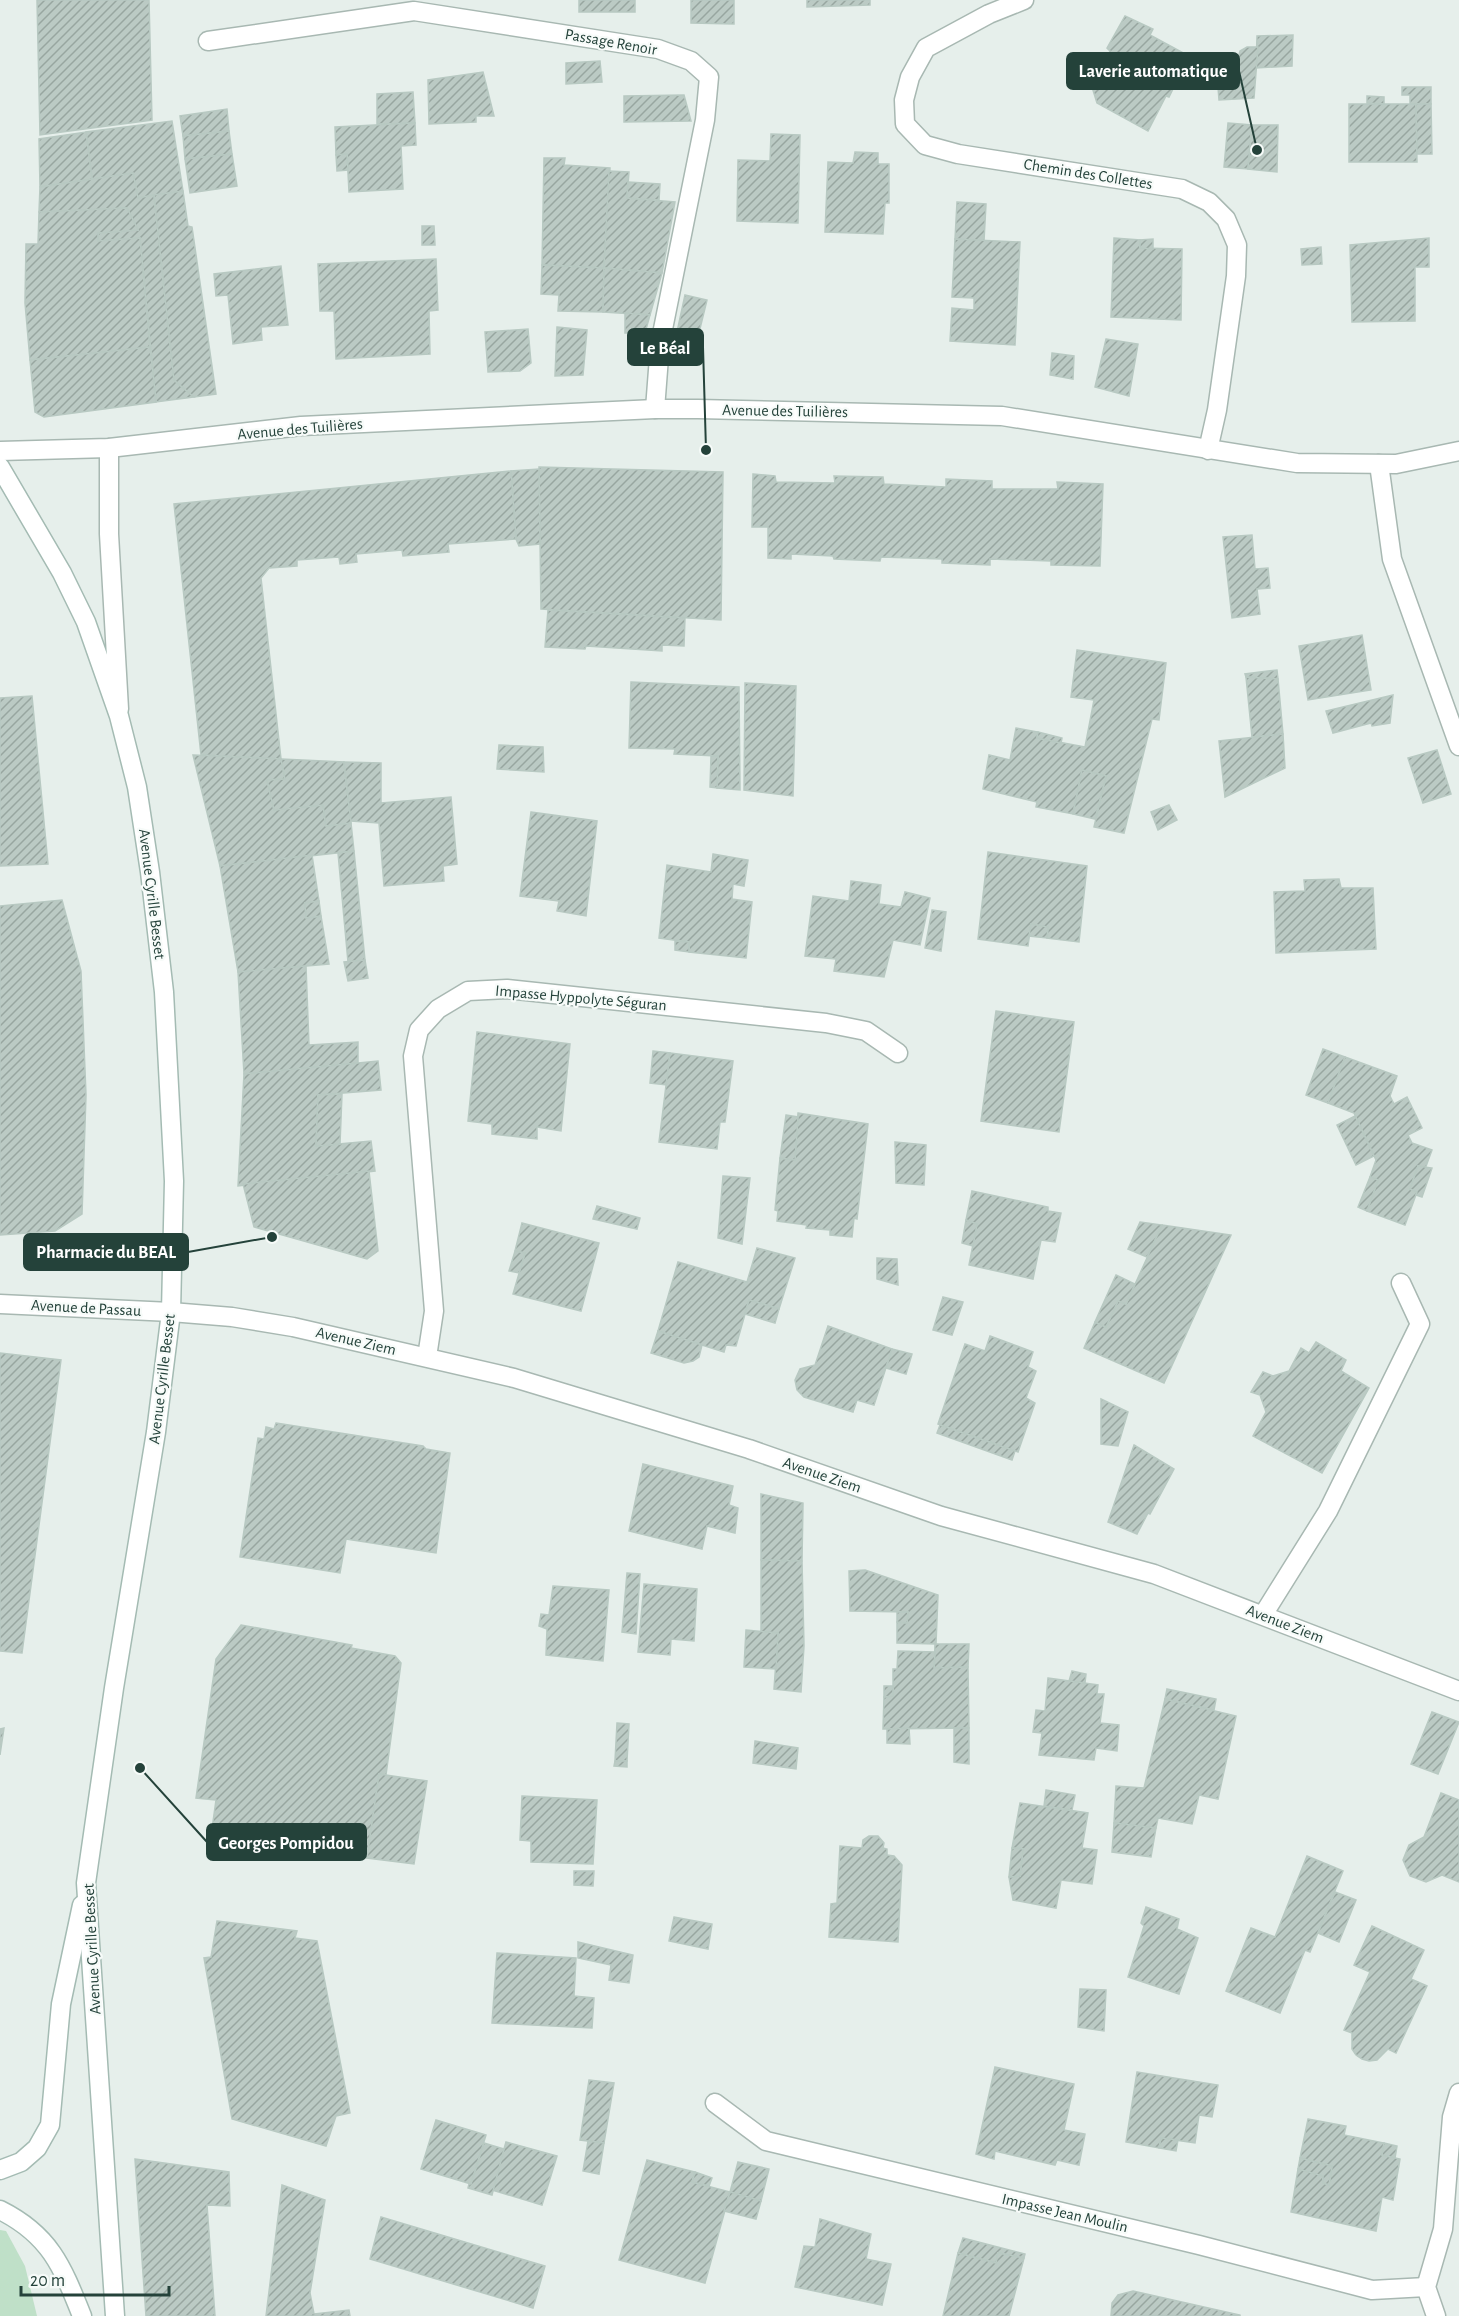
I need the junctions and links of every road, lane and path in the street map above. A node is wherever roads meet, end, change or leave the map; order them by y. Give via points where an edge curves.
1 (1024, 0) edge
2 (208, 41) dead end
3 (655, 410) junction
4 (109, 448) junction
5 (1208, 450) junction
6 (0, 451) edge
7 (1459, 451) edge
8 (1379, 464) junction
9 (0, 467) edge
10 (119, 716) junction
11 (1459, 746) edge
12 (898, 1053) dead end
13 (1401, 1283) dead end
14 (0, 1304) edge
15 (171, 1312) junction
16 (427, 1357) junction
17 (1263, 1616) junction
18 (1459, 1691) edge
19 (86, 1883) junction
20 (1459, 2093) edge
21 (715, 2103) dead end
22 (0, 2170) edge
23 (0, 2210) edge
24 (1426, 2287) junction
25 (82, 2316) edge
26 (114, 2316) edge
27 (1436, 2316) edge

1 - 5 street, Chemin des Collettes via 988,14 926,48 910,77 904,100 905,124 925,145 958,154 1182,189 1209,202 1226,219 1237,245 1236,276
2 - 3 street, Passage Renoir via 414,11 658,48 691,61 709,77 705,120 660,344
3 - 4 street, Avenue des Tuilières via 301,426
3 - 5 street, Avenue des Tuilières via 1002,416
4 - 6 street, Avenue des Tuilières
4 - 10 street via 109,534
5 - 8 street, Avenue des Tuilières via 1297,463
7 - 8 street, Avenue des Tuilières
8 - 11 street via 1392,558
9 - 10 street, Avenue Cyrille Besset via 86,622
10 - 15 street, Avenue Cyrille Besset via 150,872 164,992 174,1182
12 - 16 street, Impasse Hyppolyte Séguran via 866,1031 826,1023 507,989 468,991 438,1009 419,1030 413,1056 434,1311
13 - 17 street via 1420,1324 1328,1511
14 - 15 street, Avenue de Passau
15 - 16 street, Avenue Ziem via 293,1327
15 - 19 street, Avenue Cyrille Besset
16 - 17 street, Avenue Ziem via 748,1449 941,1516 1154,1574
17 - 18 street, Avenue Ziem
19 - 22 street via 61,2004 50,2125 37,2148 21,2162
19 - 26 street, Avenue Cyrille Besset
20 - 24 street via 1452,2117 1443,2229
21 - 24 street, Impasse Jean Moulin via 766,2141 1372,2290
23 - 25 street via 21,2220 54,2254
24 - 27 street

